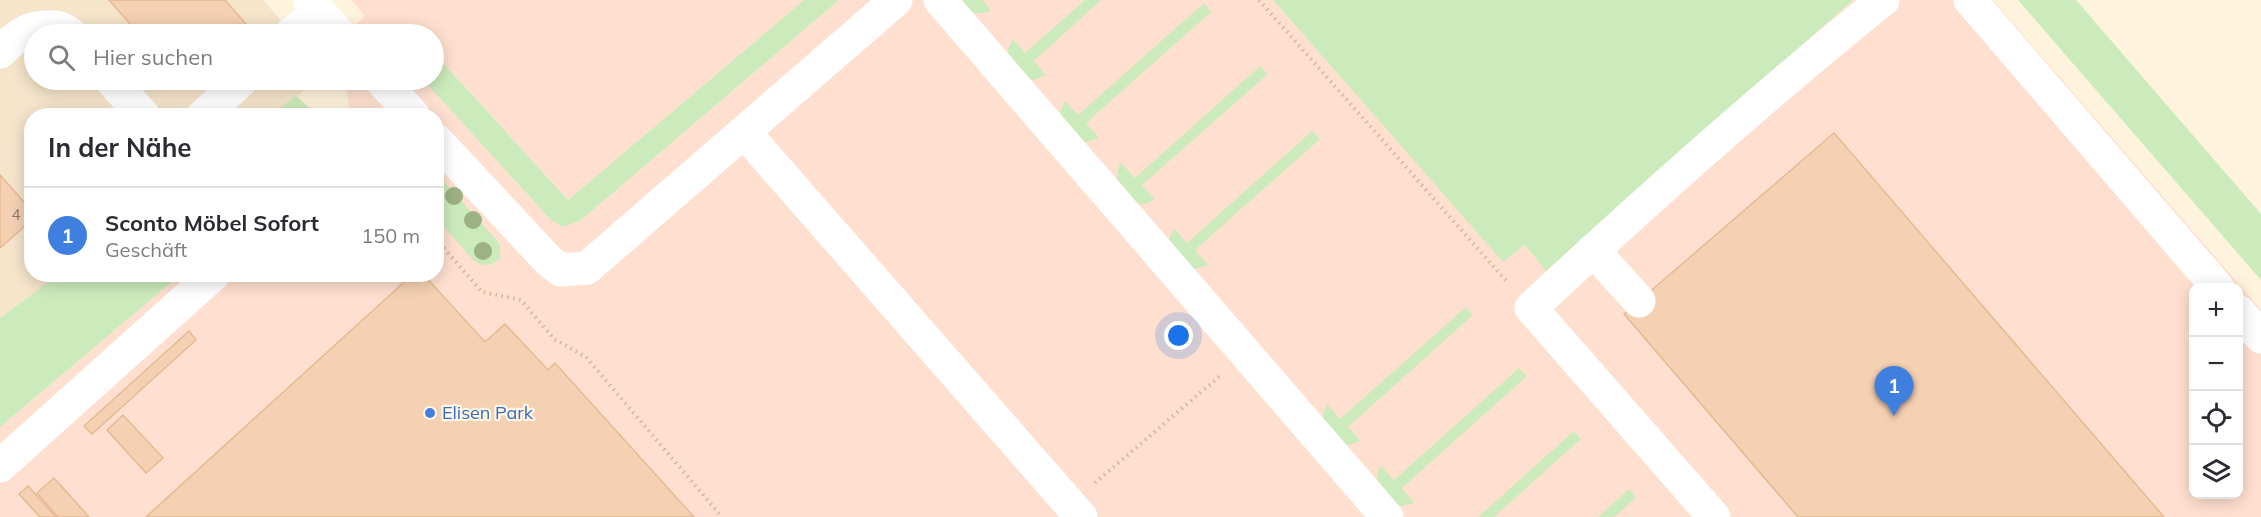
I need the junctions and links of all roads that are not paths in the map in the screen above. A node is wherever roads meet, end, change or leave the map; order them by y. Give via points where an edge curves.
1 (896, 0) edge
2 (940, 0) edge
3 (1883, 0) edge
4 (1970, 0) edge
5 (322, 15) edge
6 (307, 24) edge
7 (24, 33) edge
8 (0, 52) edge
9 (120, 90) edge
10 (231, 90) edge
11 (388, 90) edge
12 (137, 108) edge
13 (212, 108) edge
14 (400, 108) edge
15 (745, 133) junction
16 (444, 149) edge
17 (1593, 250) junction
18 (205, 282) edge
19 (2214, 283) edge
20 (1639, 301) dead end
21 (2243, 317) edge
22 (2261, 337) edge
23 (0, 466) edge
24 (1075, 511) edge
25 (1387, 517) edge
26 (1714, 517) edge

1 - 15 lane
2 - 25 lane
3 - 17 lane via 1804,63
4 - 19 lane
5 - 6 lane
7 - 8 lane
9 - 12 lane
10 - 13 lane
11 - 14 lane
15 - 16 lane via 587,268 561,270
15 - 24 lane
17 - 20 lane
17 - 26 lane via 1531,308
18 - 23 lane
21 - 22 lane

